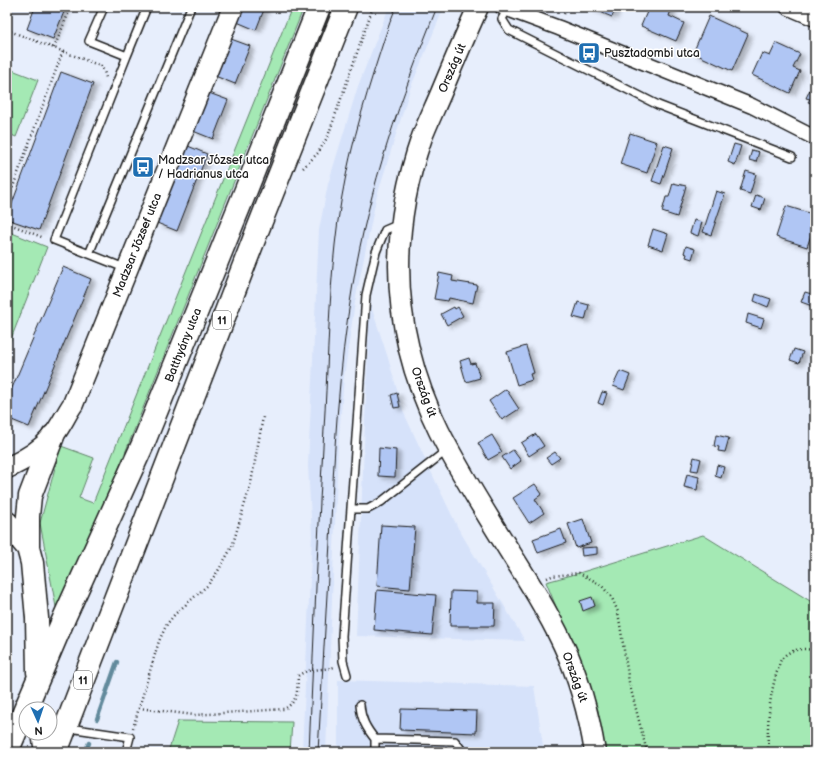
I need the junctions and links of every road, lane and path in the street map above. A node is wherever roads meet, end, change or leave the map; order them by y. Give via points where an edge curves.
1 (71, 7) edge
2 (104, 7) edge
3 (147, 7) edge
4 (191, 7) edge
5 (233, 7) edge
6 (319, 7) edge
7 (346, 7) edge
8 (478, 7) edge
9 (787, 7) edge
10 (505, 8) edge
11 (815, 19) edge
12 (7, 30) edge
13 (54, 48) junction
14 (63, 51) junction
15 (127, 56) junction
16 (106, 78) dead end
17 (815, 138) edge
18 (792, 156) dead end
19 (7, 202) edge
20 (401, 223) junction
21 (7, 224) edge
22 (45, 238) dead end
23 (89, 254) junction
24 (127, 269) junction
25 (263, 417) dead end
26 (53, 436) junction
27 (449, 449) junction
28 (7, 468) edge
29 (351, 509) junction
30 (7, 523) edge
31 (28, 548) junction
32 (530, 585) junction
33 (815, 650) edge
34 (326, 668) dead end
35 (347, 675) dead end
36 (38, 680) junction
37 (40, 701) edge
38 (360, 706) dead end
39 (139, 708) junction
40 (64, 728) junction
41 (130, 737) junction
42 (375, 739) junction
43 (45, 741) edge
44 (7, 752) edge
45 (46, 752) edge
46 (56, 752) edge
47 (126, 752) edge
48 (375, 752) edge
49 (461, 752) edge
50 (595, 752) edge
51 (647, 752) edge
52 (768, 752) edge

1 - 13 path
2 - 15 lane via 89,41
3 - 15 lane
4 - 23 lane
5 - 24 main road, Madzsar József utca
6 - 36 main road, Batthyány utca / 11 via 143,444
7 - 40 main road, 11
8 - 20 main road, Ország út via 423,136 410,177
9 - 11 street
10 - 17 street via 752,106
10 - 18 lane via 502,19 509,30 552,53 658,105
12 - 13 path
13 - 14 path
14 - 16 path via 101,66
14 - 19 path
15 - 23 lane via 54,240
20 - 27 main road, Ország út via 398,276 406,337 428,408
20 - 29 lane via 385,230 376,252 366,295
21 - 22 path
23 - 24 lane
24 - 26 main road, Madzsar József utca via 73,404
25 - 39 path via 251,483 232,547 208,585 167,624 159,641
26 - 28 main road, Madzsar József utca via 20,462
26 - 31 main road via 30,496
27 - 29 lane via 381,502 368,509
27 - 32 main road, Ország út
29 - 35 lane via 342,636 343,661
30 - 31 main road
31 - 36 main road via 37,618
32 - 50 main road, Ország út via 555,628 573,668 589,718
32 - 51 path via 552,576 579,574 602,586 612,598 618,612 629,682
33 - 52 path via 793,650 782,660 773,685
34 - 39 path via 302,672 298,676 296,697 291,705 284,709 194,715
36 - 37 main road
36 - 44 main road, 11
38 - 42 lane via 366,728
39 - 41 path
40 - 41 lane
40 - 46 main road, 11
41 - 47 lane
42 - 48 lane
42 - 49 lane via 455,741
43 - 45 main road

